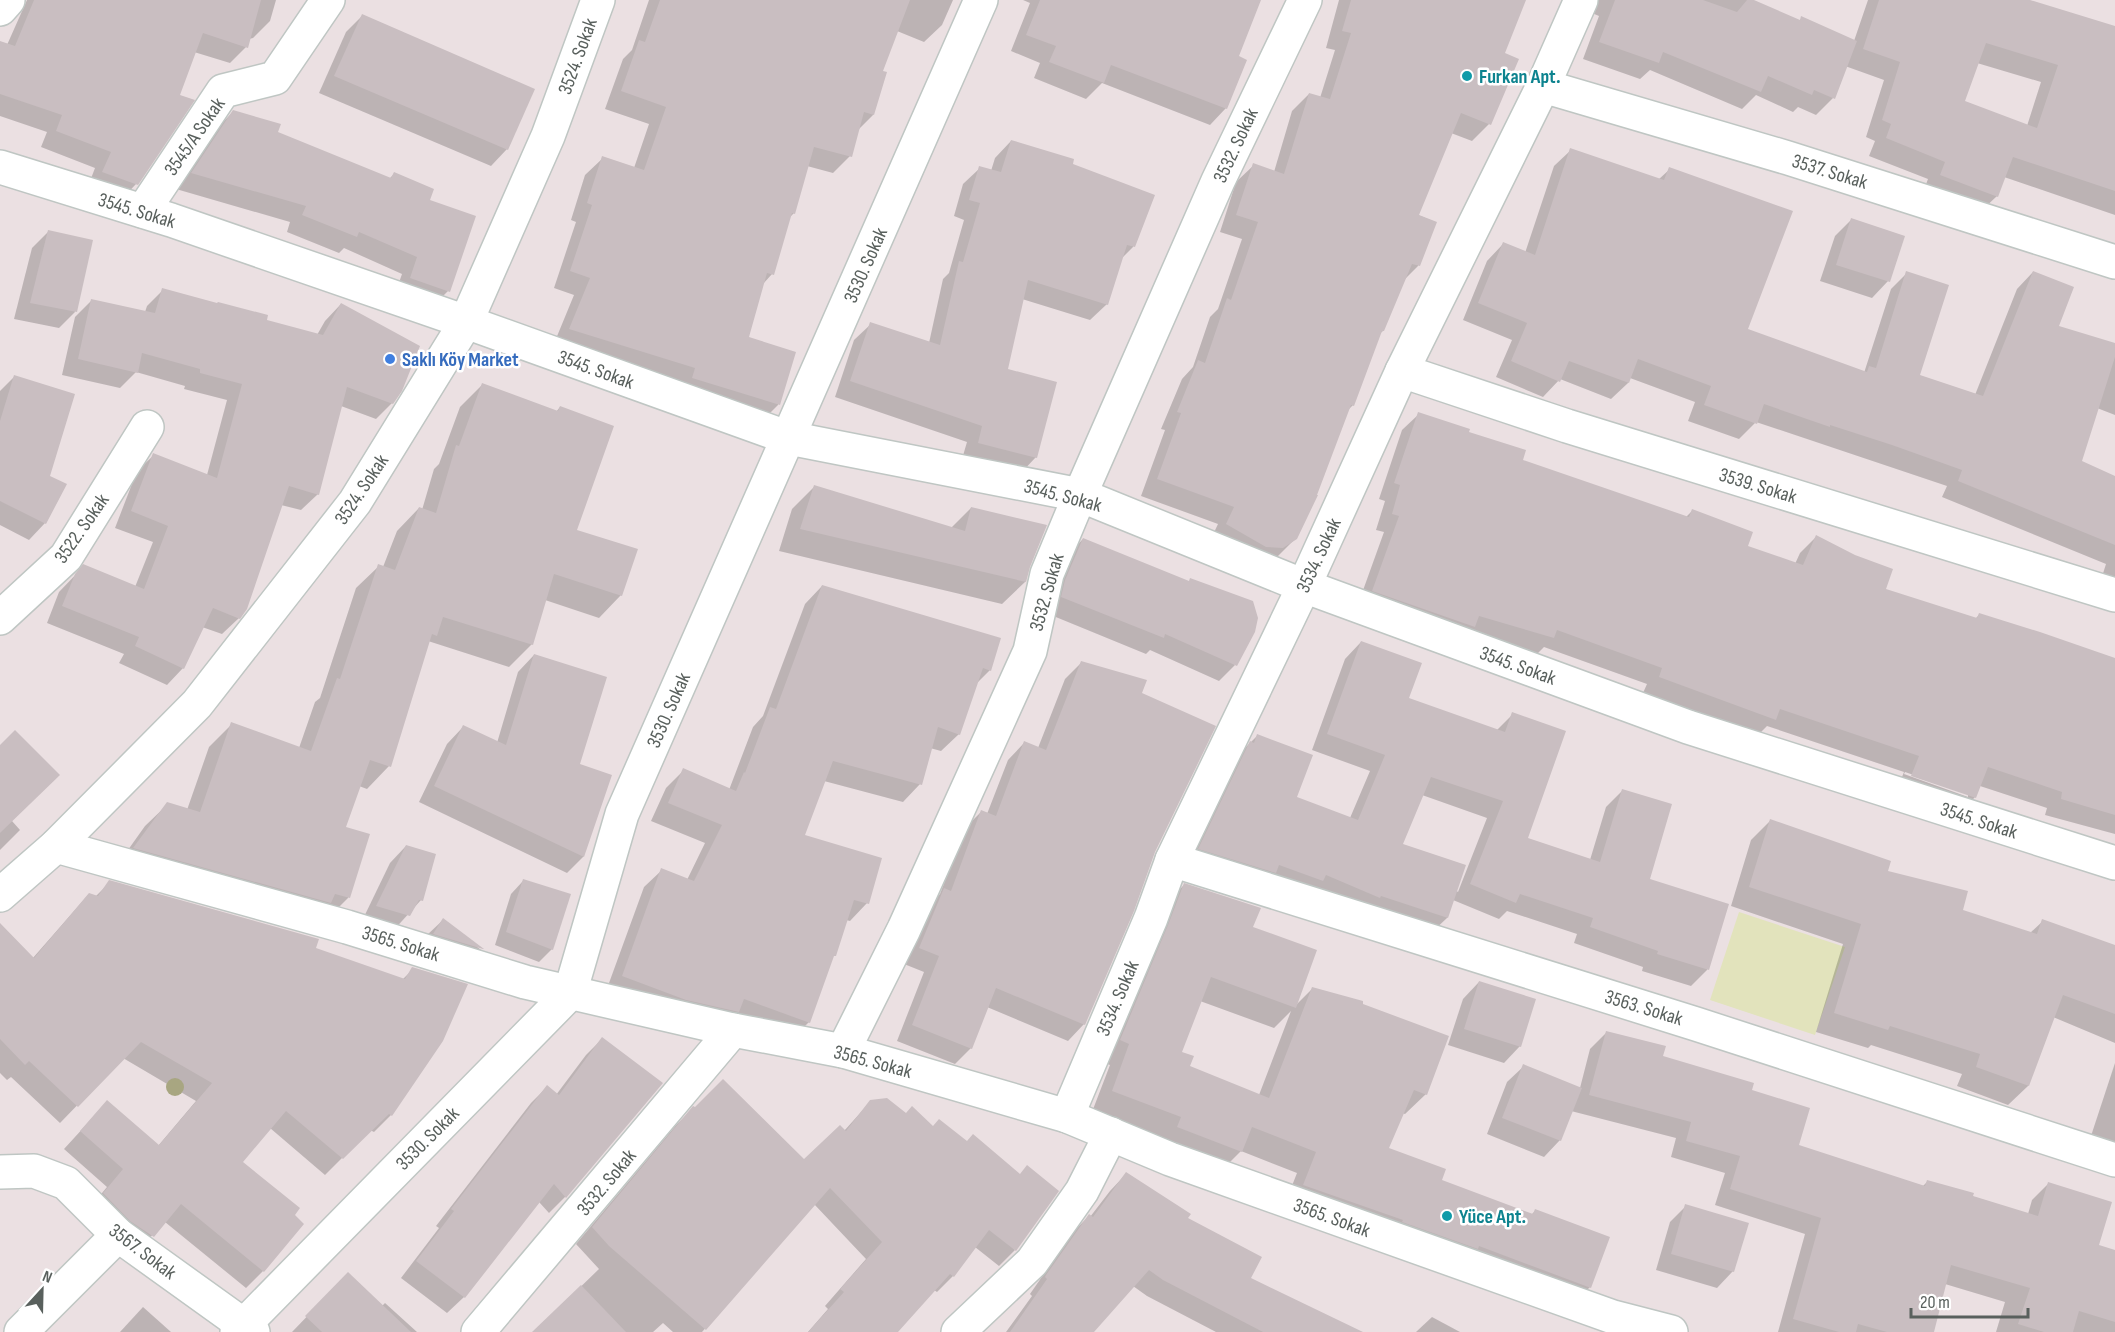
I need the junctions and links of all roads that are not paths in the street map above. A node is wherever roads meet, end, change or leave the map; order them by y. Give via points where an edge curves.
1 (8, 0) edge
2 (328, 0) edge
3 (598, 0) edge
4 (981, 0) edge
5 (1305, 0) edge
6 (1581, 0) edge
7 (0, 9) edge
8 (1543, 86) junction
9 (0, 167) edge
10 (143, 211) junction
11 (2115, 262) edge
12 (466, 322) junction
13 (1402, 371) junction
14 (147, 427) dead end
15 (789, 438) junction
16 (1080, 495) junction
17 (1304, 586) junction
18 (2115, 595) edge
19 (0, 618) edge
20 (57, 846) junction
21 (1172, 860) junction
22 (2115, 863) edge
23 (0, 895) edge
24 (570, 993) junction
25 (733, 1030) junction
26 (843, 1051) junction
27 (1067, 1116) junction
28 (1111, 1134) junction
29 (2115, 1160) edge
30 (0, 1172) edge
31 (118, 1235) junction
32 (244, 1330) edge
33 (21, 1332) edge
34 (478, 1332) edge
35 (958, 1332) edge
36 (1671, 1332) edge

1 - 7 street
2 - 10 street, 3545/A Sokak via 275,78 223,91
3 - 12 street, 3524. Sokak via 549,136
4 - 15 street, 3530. Sokak
5 - 16 street, 3532. Sokak via 1218,181
6 - 8 street, 3534. Sokak
8 - 11 street, 3537. Sokak
8 - 13 street, 3534. Sokak
9 - 10 street, 3545. Sokak
10 - 12 street, 3545. Sokak
12 - 15 street, 3545. Sokak
12 - 20 street, 3524. Sokak via 341,521 197,704
13 - 17 street, 3534. Sokak
13 - 18 street, 3539. Sokak via 1567,426
14 - 19 street, 3522. Sokak via 66,556
15 - 16 street, 3545. Sokak
15 - 24 street, 3530. Sokak via 622,814
16 - 17 street, 3545. Sokak
16 - 26 street, 3532. Sokak via 1047,574 1030,651 904,930
17 - 21 street, 3534. Sokak
17 - 22 street, 3545. Sokak via 1688,727
20 - 23 street, 3524. Sokak
20 - 24 street, 3565. Sokak
21 - 27 street, 3534. Sokak
21 - 29 street, 3563. Sokak
24 - 25 street, 3565. Sokak
24 - 32 street, 3530. Sokak
25 - 26 street, 3565. Sokak
25 - 34 street, 3532. Sokak
26 - 27 street, 3565. Sokak
27 - 28 street, 3565. Sokak
28 - 35 street via 1082,1191 1032,1262
28 - 36 street, 3565. Sokak via 1181,1163 1601,1313
30 - 31 street, 3567. Sokak via 34,1171 66,1183
31 - 32 street, 3567. Sokak
31 - 33 street

